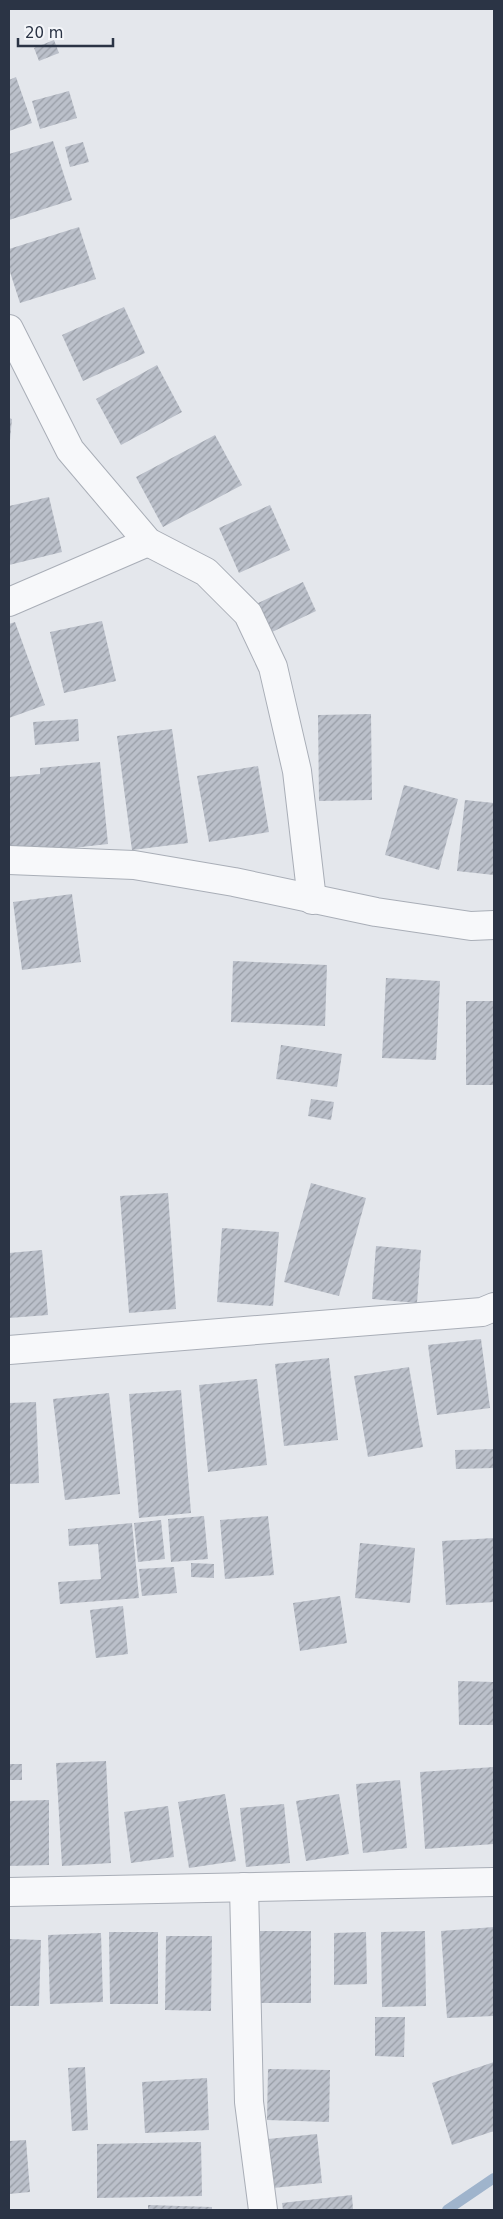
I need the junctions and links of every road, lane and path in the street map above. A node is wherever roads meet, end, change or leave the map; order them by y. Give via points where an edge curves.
1 (9, 329) edge
2 (148, 542) junction
3 (9, 602) edge
4 (9, 860) edge
5 (312, 900) junction
6 (494, 925) edge
7 (488, 1310) edge
8 (9, 1350) edge
9 (494, 1882) edge
10 (244, 1887) junction
11 (9, 1892) edge
12 (263, 2210) edge

1 - 2 street via 70,450
2 - 3 street
2 - 5 street via 206,572 248,614 272,667 297,771
4 - 5 street via 134,865 234,882
5 - 6 street via 471,926
7 - 8 street
9 - 10 street
10 - 11 street
10 - 12 street via 249,2102

